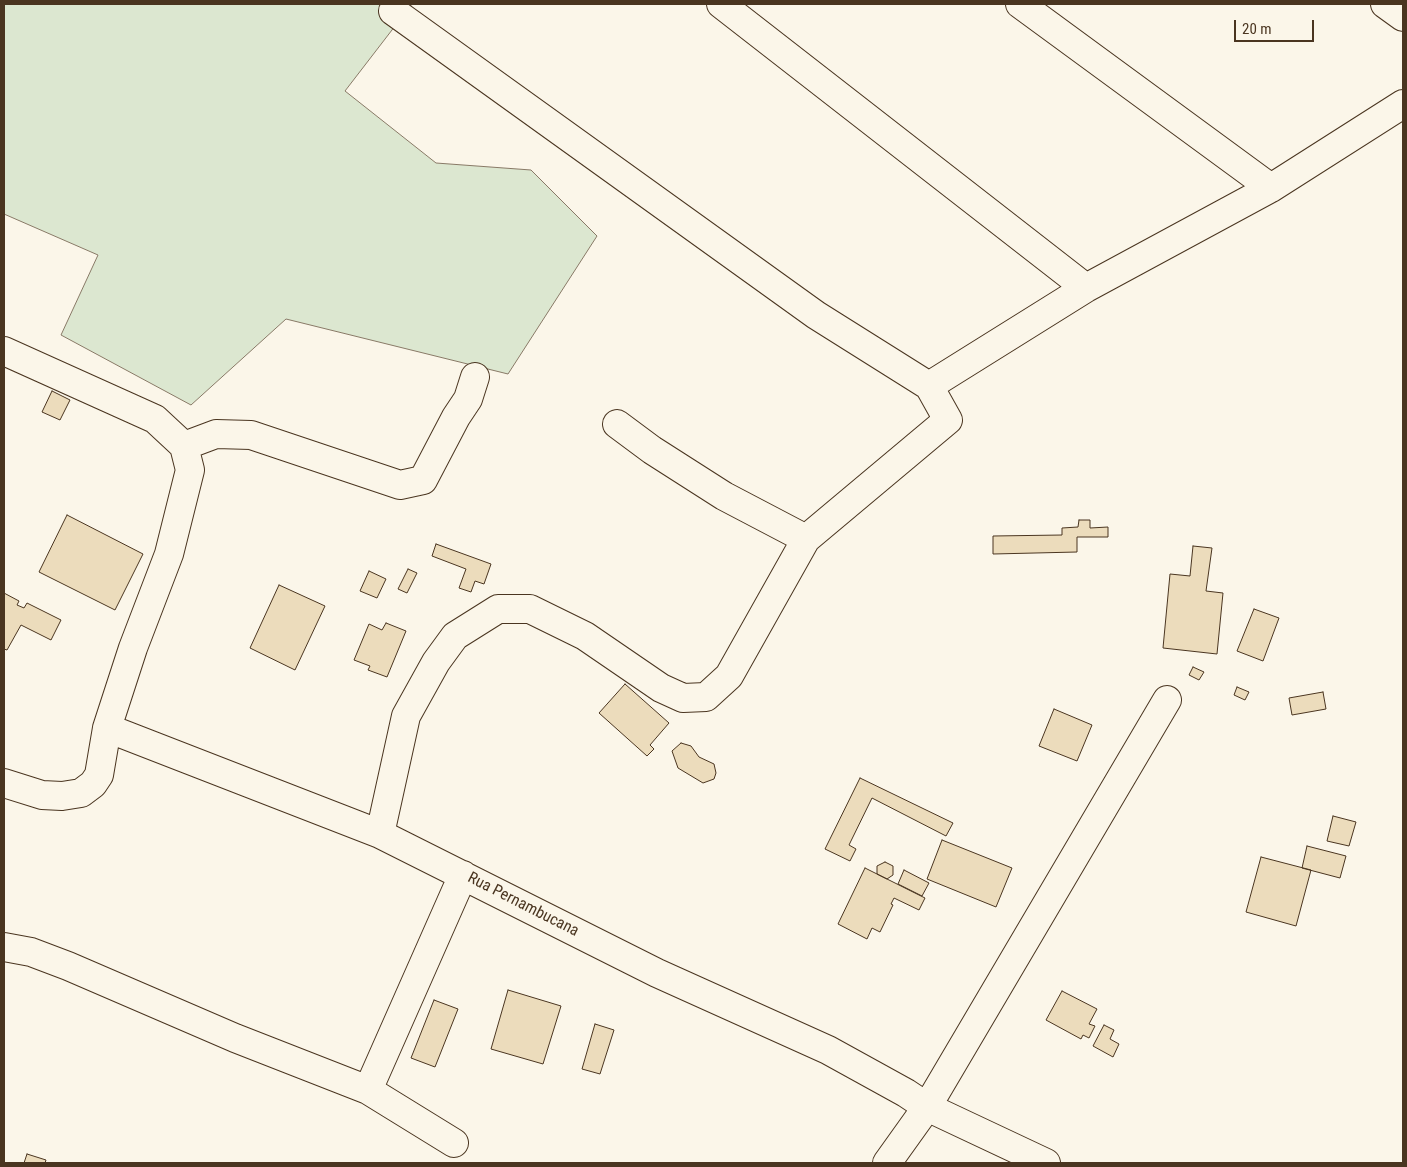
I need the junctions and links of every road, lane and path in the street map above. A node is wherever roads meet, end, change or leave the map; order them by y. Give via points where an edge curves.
1 (720, 4) edge
2 (1020, 4) edge
3 (1385, 4) edge
4 (393, 11) dead end
5 (1403, 17) edge
6 (1403, 104) edge
7 (1270, 188) junction
8 (1086, 288) junction
9 (4, 351) edge
10 (475, 377) dead end
11 (929, 386) junction
12 (617, 424) dead end
13 (184, 446) junction
14 (806, 539) junction
15 (1168, 700) dead end
16 (107, 728) junction
17 (4, 783) edge
18 (380, 834) junction
19 (463, 876) junction
20 (4, 947) edge
21 (368, 1090) junction
22 (927, 1107) junction
23 (454, 1144) dead end
24 (887, 1163) edge
25 (1046, 1163) edge

1 - 8 street
2 - 7 street
3 - 5 street
4 - 11 street via 816,315
6 - 7 street
7 - 8 street
8 - 11 street
9 - 13 street via 155,419
10 - 13 street via 468,399 423,480 416,482 400,485 251,435 216,434
11 - 14 street via 948,420
12 - 14 street via 724,496
13 - 16 street via 190,470 169,554 132,648
14 - 18 street via 729,676 706,697 683,698 661,688 585,636 530,609 498,609 455,636 436,662 406,716
15 - 22 street
16 - 17 street via 99,775 81,793 42,795
16 - 18 street, Rua Pernambucana
18 - 19 street, Rua Pernambucana
19 - 21 street
19 - 22 street, Rua Pernambucana via 657,973 828,1050
20 - 21 street via 31,952 68,966 235,1038
21 - 23 street
22 - 24 street
22 - 25 street, Rua Pernambucana

